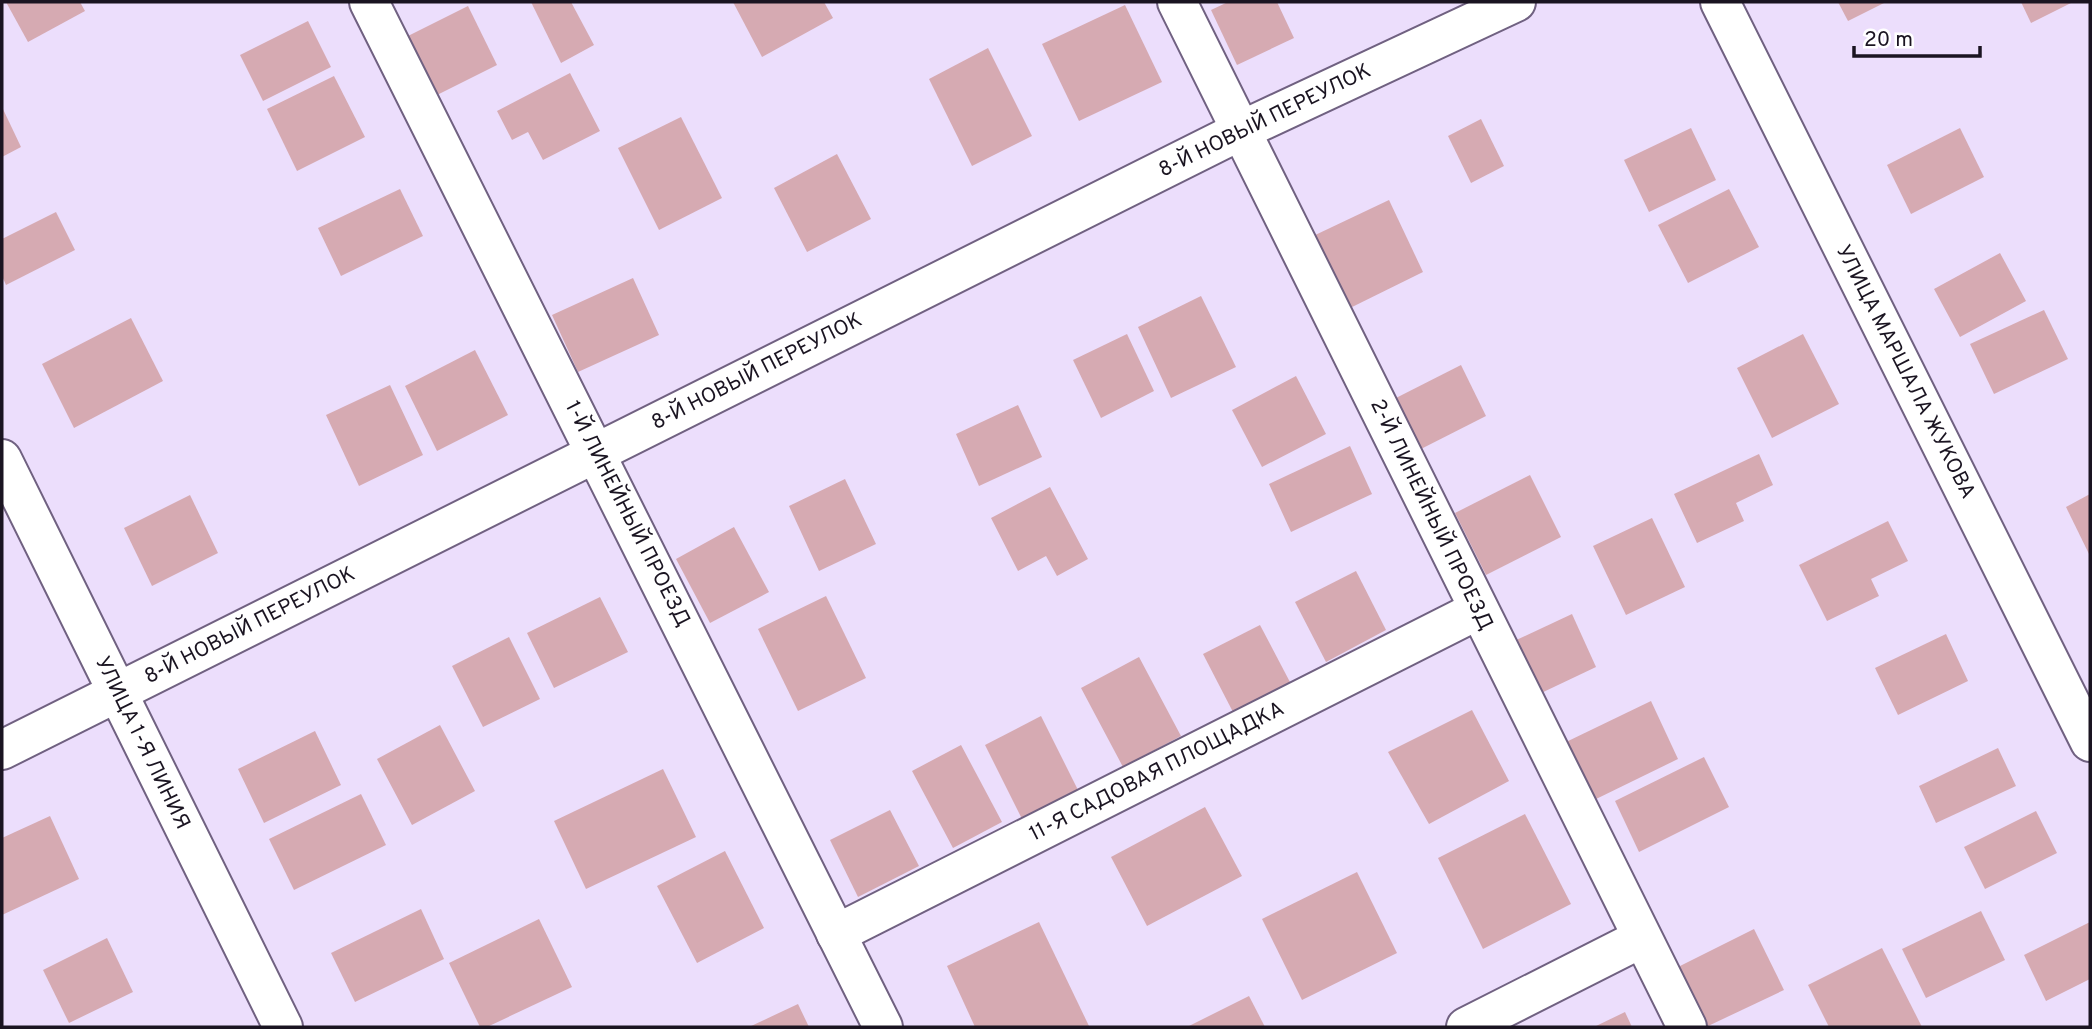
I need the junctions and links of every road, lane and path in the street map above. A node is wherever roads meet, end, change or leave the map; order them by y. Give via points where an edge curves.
1 (1177, 2) edge
2 (1516, 2) edge
3 (1720, 2) edge
4 (379, 5) edge
5 (1240, 131) junction
6 (597, 453) junction
7 (2, 459) edge
8 (1478, 610) junction
9 (117, 692) junction
10 (2090, 742) edge
11 (2, 750) edge
12 (836, 934) junction
13 (1642, 938) junction
14 (283, 1027) edge
15 (883, 1027) edge
16 (1466, 1027) edge
17 (1687, 1027) edge

1 - 5 street, 2-Й ЛИНЕЙНЫЙ ПРОЕЗД
2 - 5 street, 8-Й НОВЫЙ ПЕРЕУЛОК
3 - 10 street, УЛИЦА МАРШАЛА ЖУКОВА
4 - 6 street, 1-Й ЛИНЕЙНЫЙ ПРОЕЗД
5 - 6 street, 8-Й НОВЫЙ ПЕРЕУЛОК
5 - 8 street, 2-Й ЛИНЕЙНЫЙ ПРОЕЗД
6 - 9 street, 8-Й НОВЫЙ ПЕРЕУЛОК
6 - 12 street, 1-Й ЛИНЕЙНЫЙ ПРОЕЗД
7 - 9 street, УЛИЦА 1-Я ЛИНИЯ
8 - 12 street, 11-Я САДОВАЯ ПЛОЩАДКА
8 - 13 street, 2-Й ЛИНЕЙНЫЙ ПРОЕЗД
9 - 11 street, 8-Й НОВЫЙ ПЕРЕУЛОК
9 - 14 street, УЛИЦА 1-Я ЛИНИЯ
12 - 15 street, 1-Й ЛИНЕЙНЫЙ ПРОЕЗД
13 - 16 street
13 - 17 street, 2-Й ЛИНЕЙНЫЙ ПРОЕЗД

